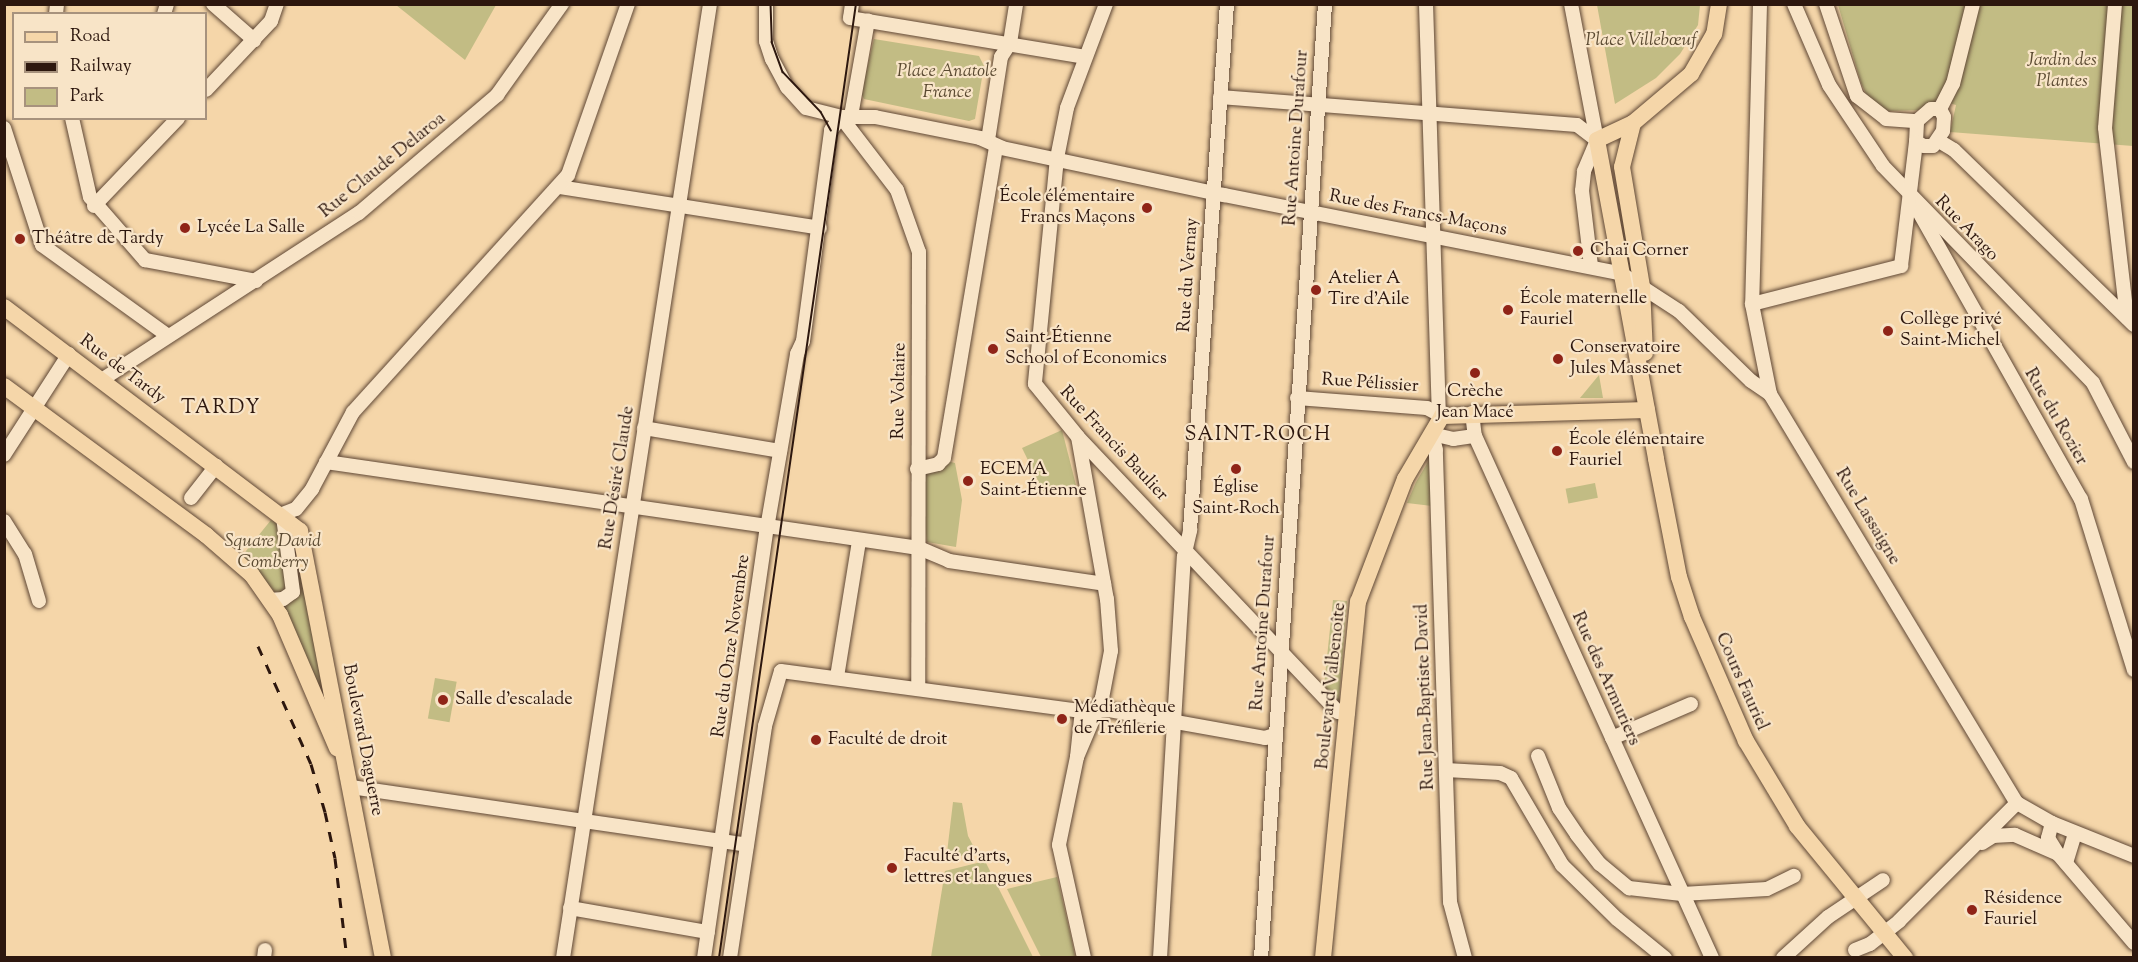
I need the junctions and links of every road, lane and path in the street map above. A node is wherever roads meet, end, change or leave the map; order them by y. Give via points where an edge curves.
1 (213, 4) edge
2 (277, 4) edge
3 (562, 4) edge
4 (628, 4) edge
5 (710, 4) edge
6 (766, 4) edge
7 (1016, 4) edge
8 (1106, 4) edge
9 (1227, 4) edge
10 (1325, 4) edge
11 (1426, 4) edge
12 (1571, 4) edge
13 (1719, 4) edge
14 (1760, 4) edge
15 (1794, 4) edge
16 (1826, 4) edge
17 (1973, 4) edge
18 (2115, 4) edge
19 (851, 11) edge
20 (868, 21) junction
21 (254, 40) junction
22 (1010, 43) junction
23 (1085, 57) junction
24 (207, 89) edge
25 (1220, 97) junction
26 (1318, 105) junction
27 (1940, 110) junction
28 (1430, 114) junction
29 (846, 116) junction
30 (72, 120) edge
31 (176, 120) edge
32 (1917, 121) junction
33 (1633, 123) junction
34 (4, 128) edge
35 (1597, 140) junction
36 (1939, 141) junction
37 (1916, 142) junction
38 (992, 143) junction
39 (1057, 158) junction
40 (559, 187) junction
41 (1214, 192) junction
42 (1910, 197) junction
43 (94, 206) junction
44 (679, 206) junction
45 (1310, 211) junction
46 (820, 228) junction
47 (1432, 236) junction
48 (1591, 266) junction
49 (1622, 274) junction
50 (256, 281) junction
51 (1642, 287) junction
52 (1752, 304) junction
53 (4, 306) edge
54 (2130, 322) edge
55 (168, 336) junction
56 (69, 354) junction
57 (103, 379) junction
58 (4, 386) edge
59 (1770, 394) junction
60 (1298, 398) junction
61 (34, 410) junction
62 (1647, 410) junction
63 (1472, 413) junction
64 (1440, 415) junction
65 (644, 428) junction
66 (1432, 434) junction
67 (1078, 436) junction
68 (1475, 436) junction
69 (780, 451) junction
70 (4, 455) edge
71 (326, 462) junction
72 (2133, 462) edge
73 (216, 466) junction
74 (917, 470) junction
75 (312, 489) junction
76 (191, 498) dead end
77 (632, 507) junction
78 (281, 516) junction
79 (4, 521) edge
80 (767, 528) junction
81 (300, 531) junction
82 (859, 541) junction
83 (919, 548) junction
84 (1186, 548) junction
85 (1104, 584) junction
86 (269, 600) junction
87 (39, 601) dead end
88 (1280, 650) junction
89 (2133, 670) edge
90 (837, 677) junction
91 (918, 688) junction
92 (1691, 704) dead end
93 (337, 705) junction
94 (1092, 711) junction
95 (1348, 712) junction
96 (1174, 723) junction
97 (330, 730) junction
98 (1274, 735) junction
99 (1612, 738) junction
100 (1538, 756) dead end
101 (1446, 770) junction
102 (351, 783) junction
103 (2017, 803) junction
104 (584, 819) junction
105 (2052, 823) junction
106 (2075, 834) junction
107 (722, 841) junction
108 (747, 845) junction
109 (1971, 851) junction
110 (2133, 856) edge
111 (2062, 859) junction
112 (1794, 876) dead end
113 (1883, 880) dead end
114 (1682, 894) junction
115 (1855, 899) junction
116 (570, 908) junction
117 (708, 932) junction
118 (1884, 933) junction
119 (2133, 943) edge
120 (1855, 950) dead end
121 (383, 957) edge
122 (563, 957) edge
123 (704, 957) edge
124 (730, 957) edge
125 (1084, 957) edge
126 (1160, 957) edge
127 (1261, 957) edge
128 (1323, 957) edge
129 (1464, 957) edge
130 (1665, 957) edge
131 (1712, 957) edge
132 (1783, 957) edge
133 (1905, 957) edge

1 - 21 street
2 - 21 street via 271,21
3 - 50 street, Rue Claude Delaroa via 497,95 359,213
4 - 40 street via 568,175
5 - 44 street, Rue Désiré Claude
6 - 29 street via 766,40 787,87 807,108
7 - 22 street
8 - 23 street, Rue Francis Baulier
9 - 25 street, Rue du Vernay
10 - 26 street, Rue Antoine Durafour
11 - 28 street
12 - 35 street
13 - 33 main road via 1714,34 1691,74
14 - 52 street
15 - 42 street, Rue Arago via 1829,85 1857,131
16 - 32 street via 1857,96 1886,119
17 - 27 street via 1949,92
18 - 54 street via 2105,128
19 - 20 street
20 - 22 street
20 - 29 street
21 - 24 street
22 - 23 street
22 - 38 street via 1001,57
23 - 39 street, Rue Francis Baulier via 1067,108
25 - 26 street
25 - 41 street, Rue du Vernay
26 - 28 street
26 - 45 street, Rue Antoine Durafour
27 - 32 street via 1923,113
27 - 36 street via 1944,117
28 - 35 street via 1577,125
28 - 47 street
29 - 38 street
29 - 46 street, Rue du Onze Novembre via 831,130
29 - 74 street, Rue Voltaire via 897,190 920,252
30 - 43 street
31 - 43 street
32 - 37 street
33 - 35 main road
33 - 51 main road, Cours Fauriel via 1622,167
34 - 55 street via 42,245
35 - 48 street via 1584,171 1582,191
35 - 49 main road, Cours Fauriel
36 - 37 street via 1933,147
36 - 54 street via 1954,150
37 - 42 street
38 - 39 street, Rue des Francs-Maçons
38 - 74 street via 944,458
39 - 41 street, Rue des Francs-Maçons
39 - 67 street, Rue Francis Baulier via 1034,378 1040,392
40 - 44 street
40 - 71 street via 353,412
41 - 45 street, Rue des Francs-Maçons
41 - 84 street, Rue du Vernay
42 - 52 street via 1901,266
42 - 72 street, Rue Arago via 2093,383
42 - 89 street, Rue du Rozier via 2081,499
43 - 50 street via 145,260
44 - 46 street
44 - 65 street, Rue Désiré Claude
45 - 47 street, Rue des Francs-Maçons
45 - 60 street, Rue Antoine Durafour
46 - 69 street, Rue du Onze Novembre via 803,341 797,354
47 - 48 street, Rue des Francs-Maçons
47 - 64 street
48 - 49 street, Rue des Francs-Maçons
49 - 51 street
49 - 62 main road, Cours Fauriel
50 - 55 street, Rue Claude Delaroa
51 - 59 street, Rue Lassaigne via 1679,310 1750,381
51 - 62 main road, Cours Fauriel
52 - 59 street
53 - 56 main road, Rue de Tardy
55 - 57 street, Rue Claude Delaroa
56 - 57 main road, Rue de Tardy
56 - 61 street
57 - 73 main road, Rue de Tardy
58 - 61 main road
59 - 103 street, Rue Lassaigne
60 - 64 street, Rue Pélissier via 1427,408
60 - 88 street, Rue Antoine Durafour
61 - 70 street
61 - 86 main road via 206,535 252,575
62 - 63 main road
62 - 115 main road, Cours Fauriel via 1679,577 1707,659 1770,783 1797,826
63 - 64 main road
63 - 68 street, Rue des Armuriers
64 - 66 main road, Boulevard Valbenoîte
65 - 69 street
65 - 77 street, Rue Désiré Claude
66 - 68 street via 1452,439
66 - 95 main road, Boulevard Valbenoîte via 1405,479 1358,602
66 - 101 street, Rue Jean-Baptiste David via 1436,450
67 - 84 street, Rue Francis Baulier
67 - 85 street
68 - 99 street, Rue des Armuriers
69 - 80 street, Rue du Onze Novembre
71 - 75 street
71 - 77 street
73 - 76 street
73 - 78 main road, Rue de Tardy
74 - 83 street, Rue Voltaire
75 - 78 street via 296,509
75 - 81 street
77 - 80 street
77 - 104 street, Rue Désiré Claude
78 - 81 main road, Rue de Tardy
78 - 86 street via 293,592 283,599
79 - 87 street via 25,554
80 - 82 street
80 - 107 street, Rue du Onze Novembre
81 - 93 main road, Boulevard Daguerre
82 - 83 street
82 - 90 street
83 - 85 street via 949,561
83 - 91 street, Rue Voltaire
84 - 88 street, Rue Francis Baulier
84 - 96 street, Rue du Vernay
85 - 94 street via 1111,651
86 - 97 main road via 280,615
88 - 95 street, Rue Francis Baulier via 1338,712
88 - 98 street, Rue Antoine Durafour
90 - 91 street
90 - 108 street via 786,669 778,674
91 - 94 street
92 - 99 street
93 - 97 main road
93 - 102 main road, Boulevard Daguerre
94 - 96 street
94 - 125 street via 1077,757 1059,845
95 - 128 main road, Boulevard Valbenoîte
96 - 98 street via 1265,738
96 - 126 street, Rue du Vernay
97 - 102 main road
98 - 127 street, Rue Antoine Durafour
99 - 114 street, Rue des Armuriers
100 - 114 street via 1559,808 1600,864 1629,888
101 - 129 street, Rue Jean-Baptiste David via 1450,902
101 - 130 street via 1500,772 1511,778 1562,865 1617,919
102 - 104 street
102 - 121 main road, Boulevard Daguerre
103 - 105 street
103 - 109 street
104 - 107 street
104 - 116 street, Rue Désiré Claude
105 - 106 street
105 - 111 street via 2048,838
106 - 110 street
106 - 111 street
107 - 108 street
107 - 117 street, Rue du Onze Novembre
108 - 124 street
109 - 111 street via 1993,836 2008,835
109 - 118 street
111 - 119 street
112 - 114 street via 1767,889
113 - 115 street
114 - 131 street, Rue des Armuriers
115 - 118 main road, Cours Fauriel
115 - 132 street
116 - 117 street
116 - 122 street, Rue Désiré Claude
117 - 123 street, Rue du Onze Novembre
118 - 120 street
118 - 133 main road, Cours Fauriel

